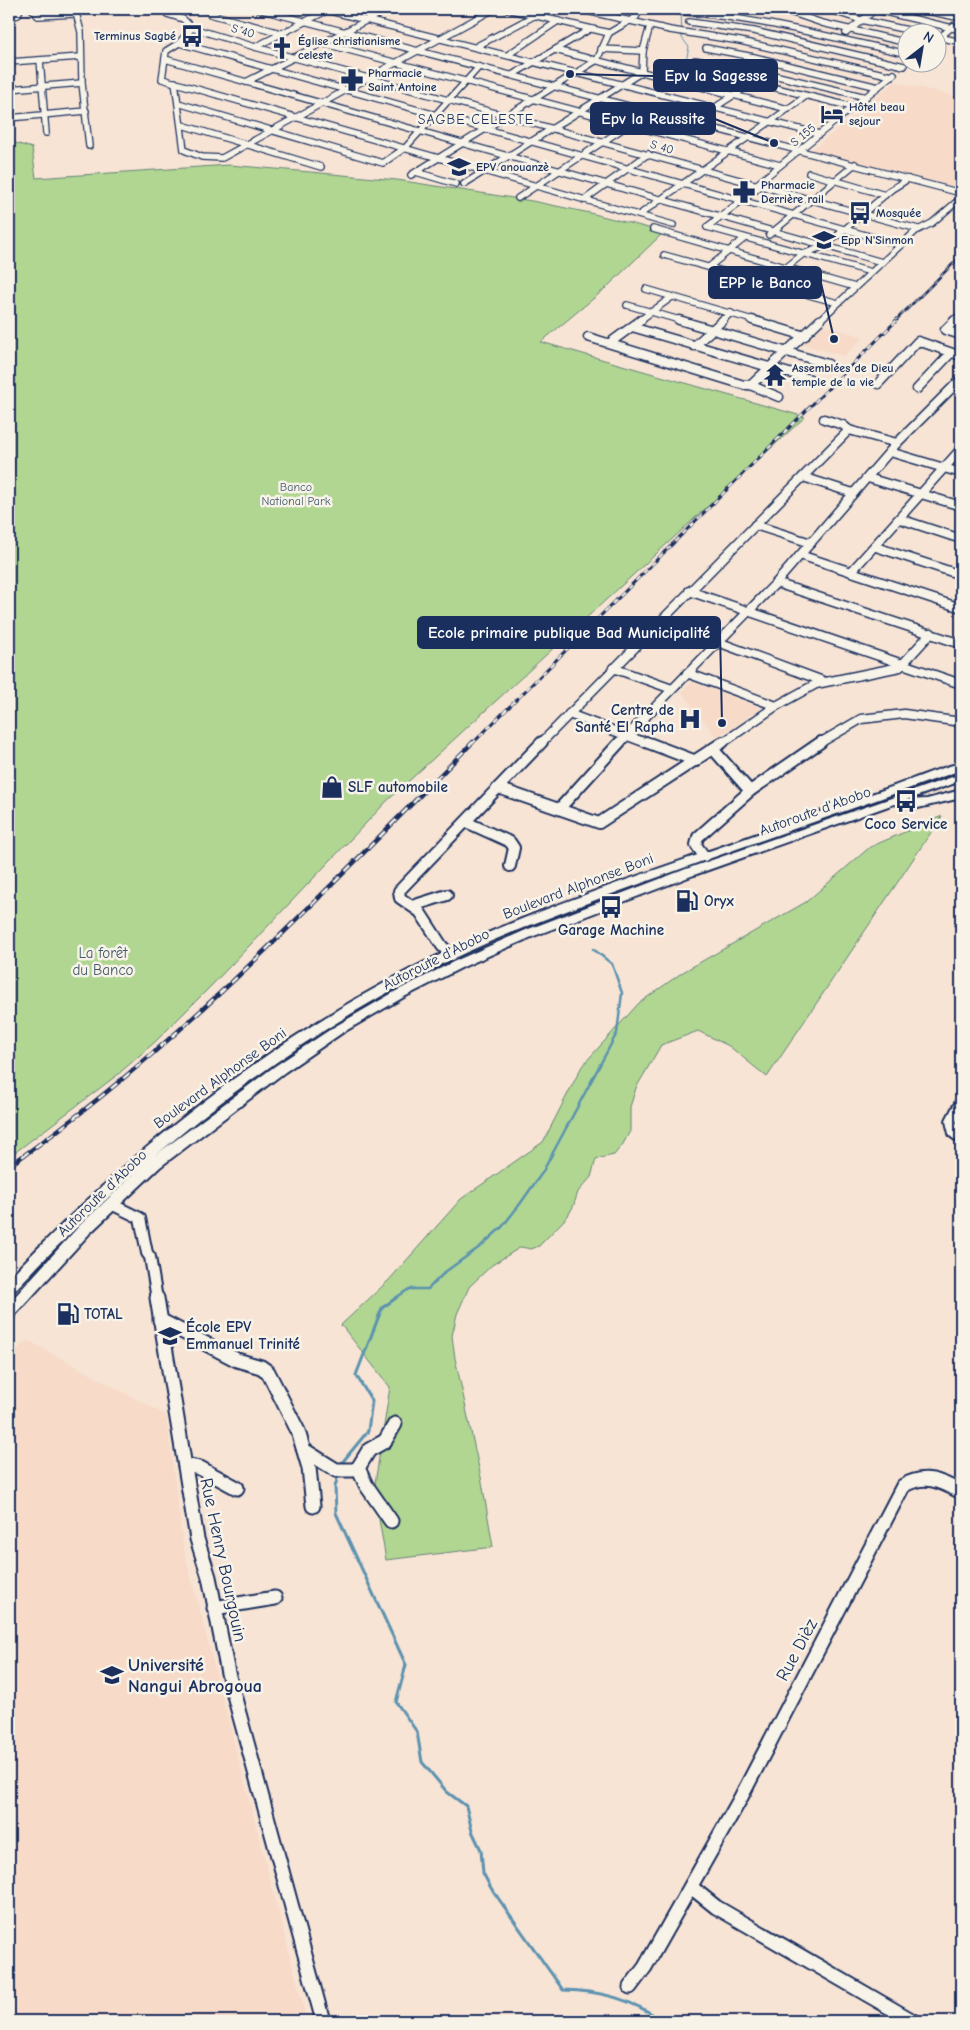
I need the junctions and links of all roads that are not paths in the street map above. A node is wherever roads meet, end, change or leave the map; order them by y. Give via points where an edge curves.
1 (20, 9) edge
2 (32, 9) edge
3 (166, 9) edge
4 (217, 9) edge
5 (258, 9) edge
6 (326, 9) edge
7 (388, 9) edge
8 (494, 9) edge
9 (507, 9) edge
10 (546, 9) edge
11 (578, 9) edge
12 (640, 9) edge
13 (648, 9) edge
14 (780, 9) edge
15 (828, 9) edge
16 (874, 9) edge
17 (918, 9) edge
18 (75, 11) edge
19 (788, 11) junction
20 (535, 15) junction
21 (9, 17) edge
22 (961, 18) edge
23 (368, 20) junction
24 (861, 20) junction
25 (305, 21) junction
26 (558, 21) junction
27 (628, 21) junction
28 (689, 22) dead end
29 (765, 22) junction
30 (650, 26) junction
31 (192, 28) junction
32 (898, 28) edge
33 (951, 28) junction
34 (590, 29) junction
35 (849, 30) junction
36 (948, 30) edge
37 (961, 30) edge
38 (345, 31) junction
39 (754, 31) junction
40 (207, 32) junction
41 (281, 33) junction
42 (609, 33) junction
43 (184, 37) junction
44 (442, 38) junction
45 (839, 39) junction
46 (948, 40) edge
47 (740, 41) junction
48 (898, 42) edge
49 (961, 42) edge
50 (178, 43) junction
51 (322, 43) junction
52 (477, 46) junction
53 (254, 47) junction
54 (706, 48) dead end
55 (826, 48) junction
56 (601, 49) junction
57 (555, 50) junction
58 (418, 51) junction
59 (643, 51) junction
60 (898, 52) edge
61 (509, 54) junction
62 (81, 57) junction
63 (294, 58) junction
64 (813, 58) junction
65 (165, 59) junction
66 (40, 60) junction
67 (597, 60) junction
68 (695, 60) dead end
69 (535, 61) junction
70 (9, 62) edge
71 (898, 62) edge
72 (396, 63) junction
73 (479, 67) junction
74 (802, 68) junction
75 (270, 70) junction
76 (898, 71) edge
77 (642, 72) junction
78 (577, 73) junction
79 (512, 75) junction
80 (714, 76) dead end
81 (892, 76) junction
82 (370, 78) junction
83 (175, 82) junction
84 (246, 82) junction
85 (465, 82) junction
86 (754, 82) junction
87 (82, 83) junction
88 (621, 84) junction
89 (42, 86) junction
90 (556, 86) junction
91 (878, 87) junction
92 (9, 89) edge
93 (346, 91) junction
94 (734, 95) junction
95 (806, 96) junction
96 (866, 96) junction
97 (599, 98) junction
98 (447, 100) junction
99 (532, 100) junction
100 (178, 103) junction
101 (322, 104) junction
102 (853, 107) junction
103 (714, 108) junction
104 (788, 109) junction
105 (86, 111) junction
106 (575, 112) junction
107 (648, 112) junction
108 (44, 115) junction
109 (434, 115) junction
110 (507, 116) junction
111 (300, 117) junction
112 (9, 118) edge
113 (770, 122) junction
114 (182, 125) junction
115 (628, 126) junction
116 (551, 128) junction
117 (485, 129) junction
118 (276, 130) junction
119 (420, 132) junction
120 (46, 133) dead end
121 (819, 134) junction
122 (748, 138) junction
123 (529, 142) junction
124 (604, 142) junction
125 (463, 143) junction
126 (249, 144) junction
127 (89, 146) dead end
128 (405, 148) junction
129 (798, 151) junction
130 (728, 152) junction
131 (648, 154) junction
132 (506, 156) junction
133 (582, 156) junction
134 (438, 158) junction
135 (855, 164) junction
136 (780, 165) junction
137 (321, 167) dead end
138 (628, 169) junction
139 (483, 170) junction
140 (703, 170) junction
141 (559, 171) junction
142 (809, 173) dead end
143 (908, 179) junction
144 (836, 180) junction
145 (456, 184) dead end
146 (464, 184) dead end
147 (609, 184) junction
148 (683, 184) junction
149 (759, 185) junction
150 (536, 186) junction
151 (961, 193) edge
152 (885, 195) junction
153 (518, 198) dead end
154 (961, 198) edge
155 (812, 199) junction
156 (584, 200) junction
157 (662, 200) junction
158 (743, 201) junction
159 (864, 213) junction
160 (794, 214) junction
161 (639, 215) junction
162 (722, 216) junction
163 (673, 225) dead end
164 (653, 229) dead end
165 (845, 229) junction
166 (918, 230) junction
167 (773, 231) junction
168 (745, 238) junction
169 (760, 242) junction
170 (901, 245) junction
171 (825, 246) junction
172 (728, 252) junction
173 (664, 254) dead end
174 (803, 254) junction
175 (882, 262) junction
176 (709, 267) junction
177 (785, 268) junction
178 (871, 272) junction
179 (767, 283) junction
180 (855, 287) junction
181 (646, 289) dead end
182 (672, 296) junction
183 (838, 303) junction
184 (627, 305) dead end
185 (652, 312) junction
186 (731, 313) junction
187 (960, 318) edge
188 (632, 327) junction
189 (713, 330) junction
190 (961, 335) edge
191 (588, 336) dead end
192 (805, 336) junction
193 (611, 342) junction
194 (694, 346) junction
195 (787, 353) junction
196 (951, 353) junction
197 (961, 356) edge
198 (828, 364) dead end
199 (770, 369) junction
200 (810, 380) dead end
201 (961, 380) edge
202 (878, 384) dead end
203 (750, 385) junction
204 (917, 389) dead end
205 (779, 396) dead end
206 (824, 419) dead end
207 (849, 430) junction
208 (897, 443) junction
209 (961, 450) edge
210 (890, 452) junction
211 (945, 468) junction
212 (961, 473) edge
213 (803, 477) junction
214 (868, 478) junction
215 (853, 493) junction
216 (921, 494) junction
217 (961, 506) edge
218 (900, 519) junction
219 (755, 525) junction
220 (961, 539) edge
221 (811, 542) junction
222 (876, 547) junction
223 (800, 555) junction
224 (852, 572) junction
225 (961, 575) edge
226 (776, 582) junction
227 (689, 591) junction
228 (961, 608) edge
229 (746, 611) junction
230 (931, 633) junction
231 (718, 642) junction
232 (961, 644) edge
233 (904, 665) junction
234 (612, 668) junction
235 (687, 673) junction
236 (823, 681) junction
237 (961, 684) edge
238 (672, 689) junction
239 (776, 706) junction
240 (569, 714) junction
241 (961, 722) edge
242 (627, 735) junction
243 (713, 749) junction
244 (696, 761) junction
245 (961, 766) edge
246 (961, 777) edge
247 (498, 788) junction
248 (750, 791) junction
249 (961, 794) edge
250 (893, 800) junction
251 (560, 808) junction
252 (466, 822) junction
253 (704, 856) junction
254 (510, 866) dead end
255 (447, 894) dead end
256 (412, 906) junction
257 (451, 955) junction
258 (961, 1102) edge
259 (959, 1132) edge
260 (111, 1204) junction
261 (9, 1287) edge
262 (9, 1312) edge
263 (160, 1320) junction
264 (394, 1424) dead end
265 (304, 1450) junction
266 (185, 1465) junction
267 (355, 1469) junction
268 (237, 1488) dead end
269 (961, 1492) edge
270 (313, 1506) dead end
271 (391, 1521) dead end
272 (275, 1598) dead end
273 (214, 1608) junction
274 (691, 1887) junction
275 (630, 1987) dead end
276 (323, 2021) edge
277 (913, 2021) edge

1 - 21 street via 18,15
2 - 18 street via 38,16
3 - 31 street via 167,14 184,17
4 - 41 street via 210,14
5 - 25 street
6 - 23 street
6 - 25 street
7 - 23 street
8 - 44 street
9 - 20 street
10 - 20 street
11 - 27 street
12 - 27 street via 637,16
13 - 29 street via 695,11
14 - 19 street
15 - 24 street
16 - 24 street
16 - 33 street
17 - 22 street
18 - 62 street via 81,32
19 - 29 street
19 - 35 street
20 - 26 street
20 - 52 street
22 - 33 street
23 - 38 street
23 - 44 street
24 - 32 street
24 - 35 street
25 - 38 street
25 - 41 street
26 - 34 street
26 - 61 street
27 - 30 street
27 - 42 street
28 - 39 street
29 - 39 street
29 - 45 street
30 - 47 street
30 - 59 street
31 - 40 street, S 40
31 - 43 street
33 - 36 street
33 - 37 street
34 - 42 street
34 - 57 street
35 - 45 street
35 - 48 street
38 - 51 street
38 - 58 street
39 - 47 street
39 - 55 street
40 - 43 street
40 - 53 street, S 40
41 - 53 street
42 - 56 street
43 - 50 street
44 - 52 street
44 - 58 street
45 - 55 street
45 - 60 street
46 - 49 street
47 - 64 street
50 - 65 street via 166,51
50 - 75 street
51 - 63 street
51 - 72 street
52 - 61 street
53 - 63 street, S 40
54 - 74 street
55 - 64 street
55 - 71 street
56 - 59 street
56 - 67 street
57 - 67 street
57 - 69 street
58 - 72 street
58 - 73 street
59 - 77 street
61 - 69 street
62 - 66 street
62 - 87 street
63 - 75 street
63 - 82 street, S 40
64 - 74 street
64 - 81 street
65 - 83 street via 162,78
65 - 84 street
66 - 70 street
66 - 89 street
67 - 77 street
67 - 78 street
68 - 96 street via 757,70
69 - 78 street
69 - 79 street
72 - 82 street
72 - 85 street
73 - 79 street
73 - 85 street
74 - 91 street
75 - 84 street
75 - 93 street
76 - 81 street, S 155
77 - 88 street
77 - 94 street
78 - 88 street
78 - 90 street
79 - 90 street
80 - 86 street
81 - 91 street, S 155
82 - 93 street
82 - 98 street, S 40
83 - 100 street
83 - 111 street
84 - 101 street
85 - 98 street
85 - 99 street
86 - 94 street
86 - 95 street
87 - 89 street
87 - 105 street
88 - 97 street
88 - 103 street
89 - 92 street
89 - 108 street
90 - 97 street
90 - 99 street
91 - 96 street, S 155
93 - 101 street
93 - 109 street
94 - 103 street
94 - 104 street
95 - 102 street
95 - 104 street
96 - 102 street, S 155
97 - 106 street
97 - 107 street
98 - 109 street
98 - 110 street, S 40
99 - 106 street
99 - 110 street
100 - 114 street
100 - 118 street
101 - 111 street
101 - 119 street
102 - 121 street, S 155
103 - 113 street
104 - 113 street
105 - 108 street
105 - 127 street
106 - 115 street
106 - 116 street
107 - 115 street
107 - 122 street
108 - 112 street
108 - 120 street
109 - 117 street
109 - 119 street
110 - 116 street, S 40
110 - 117 street
111 - 118 street
111 - 128 street
113 - 121 street
113 - 122 street
114 - 126 street
114 - 126 street via 184,150 202,157 222,158
115 - 124 street
115 - 130 street
116 - 123 street
116 - 124 street, S 40
117 - 123 street
117 - 125 street
118 - 126 street
118 - 128 street via 382,163
119 - 125 street
119 - 128 street
121 - 129 street, S 155
122 - 129 street
122 - 130 street
123 - 132 street
123 - 133 street
124 - 131 street, S 40
124 - 133 street
125 - 132 street
125 - 134 street
126 - 137 street
128 - 134 street
129 - 135 street
129 - 136 street, S 155
130 - 136 street
130 - 140 street
131 - 138 street
131 - 140 street, S 40
132 - 139 street
132 - 141 street
133 - 138 street
133 - 141 street
134 - 139 street
134 - 145 street via 414,173
135 - 143 street
135 - 144 street
136 - 149 street, S 155
138 - 147 street
138 - 148 street
139 - 146 street
139 - 150 street
140 - 148 street
140 - 149 street, S 40
141 - 147 street
141 - 150 street
142 - 144 street
143 - 151 street
143 - 152 street
144 - 152 street
144 - 155 street
147 - 156 street
147 - 157 street
148 - 157 street
148 - 158 street
149 - 155 street, S 40
149 - 158 street, S 155
150 - 153 street
150 - 156 street
152 - 159 street
154 - 166 street via 932,223
155 - 159 street, S 40
155 - 160 street
156 - 161 street
157 - 161 street
157 - 162 street
158 - 160 street
158 - 162 street, S 155
159 - 165 street
159 - 166 street, S 40
160 - 165 street
160 - 167 street
161 - 163 street
162 - 167 street
162 - 168 street, S 155 via 707,228
164 - 172 street
165 - 170 street
165 - 171 street
166 - 170 street
167 - 169 street
167 - 171 street
168 - 169 street
168 - 172 street
169 - 174 street
170 - 175 street
171 - 174 street
171 - 175 street
172 - 176 street
172 - 177 street
173 - 176 street
174 - 177 street
174 - 178 street
175 - 178 street
176 - 179 street
177 - 179 street
177 - 180 street
178 - 180 street
179 - 183 street
180 - 183 street
181 - 182 street
182 - 185 street
182 - 186 street
183 - 192 street
184 - 185 street
185 - 188 street
185 - 189 street
186 - 189 street
186 - 192 street
187 - 190 street via 945,330
188 - 193 street
188 - 194 street
189 - 194 street
189 - 195 street
191 - 193 street
192 - 195 street
193 - 203 street
194 - 199 street
195 - 198 street
195 - 199 street
196 - 197 street
196 - 202 street via 918,340
196 - 204 street
199 - 200 street
199 - 203 street
201 - 208 street
203 - 205 street
206 - 207 street
207 - 208 street
207 - 213 street
208 - 210 street
209 - 211 street
210 - 211 street
210 - 214 street
211 - 212 street
211 - 216 street
213 - 215 street
213 - 219 street
214 - 215 street
214 - 216 street
215 - 221 street
216 - 217 street
216 - 218 street
218 - 220 street
218 - 222 street
219 - 221 street
219 - 227 street
221 - 223 street
222 - 224 street
222 - 225 street
223 - 224 street
223 - 226 street
224 - 228 street
226 - 229 street
226 - 230 street
227 - 229 street
227 - 234 street
229 - 231 street
229 - 233 street
230 - 232 street
230 - 233 street
231 - 235 street
231 - 236 street
233 - 236 street
233 - 237 street
234 - 238 street
234 - 240 street
235 - 238 street
235 - 239 street
236 - 239 street
238 - 242 street
239 - 243 street
240 - 242 street
240 - 247 street
241 - 248 street via 904,714 867,718 804,752
242 - 244 street
242 - 251 street
243 - 244 street
243 - 248 street
244 - 251 street via 599,823
245 - 253 main road, Boulevard Alphonse Boni
246 - 250 main road, Autoroute d'Abobo
247 - 251 street
247 - 252 street
248 - 253 street via 698,837 696,845
249 - 250 main road via 915,805
250 - 260 main road, Autoroute d'Abobo via 530,933 423,982 338,1030 280,1068 177,1145
252 - 254 street via 510,842 514,848
252 - 256 street via 399,891 400,898
253 - 257 main road, Boulevard Alphonse Boni via 524,923
255 - 256 street
256 - 257 street via 420,912
257 - 261 main road, Boulevard Alphonse Boni via 338,1015 230,1088 161,1140 99,1194
258 - 259 street via 951,1121
260 - 262 main road, Autoroute d'Abobo
260 - 263 street, Rue Henry Bourgouin via 140,1218
263 - 265 street via 237,1360 268,1372 287,1406
263 - 266 street, Rue Henry Bourgouin
264 - 267 street via 385,1441 369,1450
265 - 267 street via 336,1470
265 - 270 street
266 - 268 street via 200,1468
266 - 273 street, Rue Henry Bourgouin via 197,1539 209,1577
267 - 271 street
269 - 274 street, Rue Dièz via 929,1477 915,1477 903,1486 744,1793
272 - 273 street
273 - 276 street, Rue Henry Bourgouin via 237,1708
274 - 275 street, Rue Dièz
274 - 277 street via 716,1907

